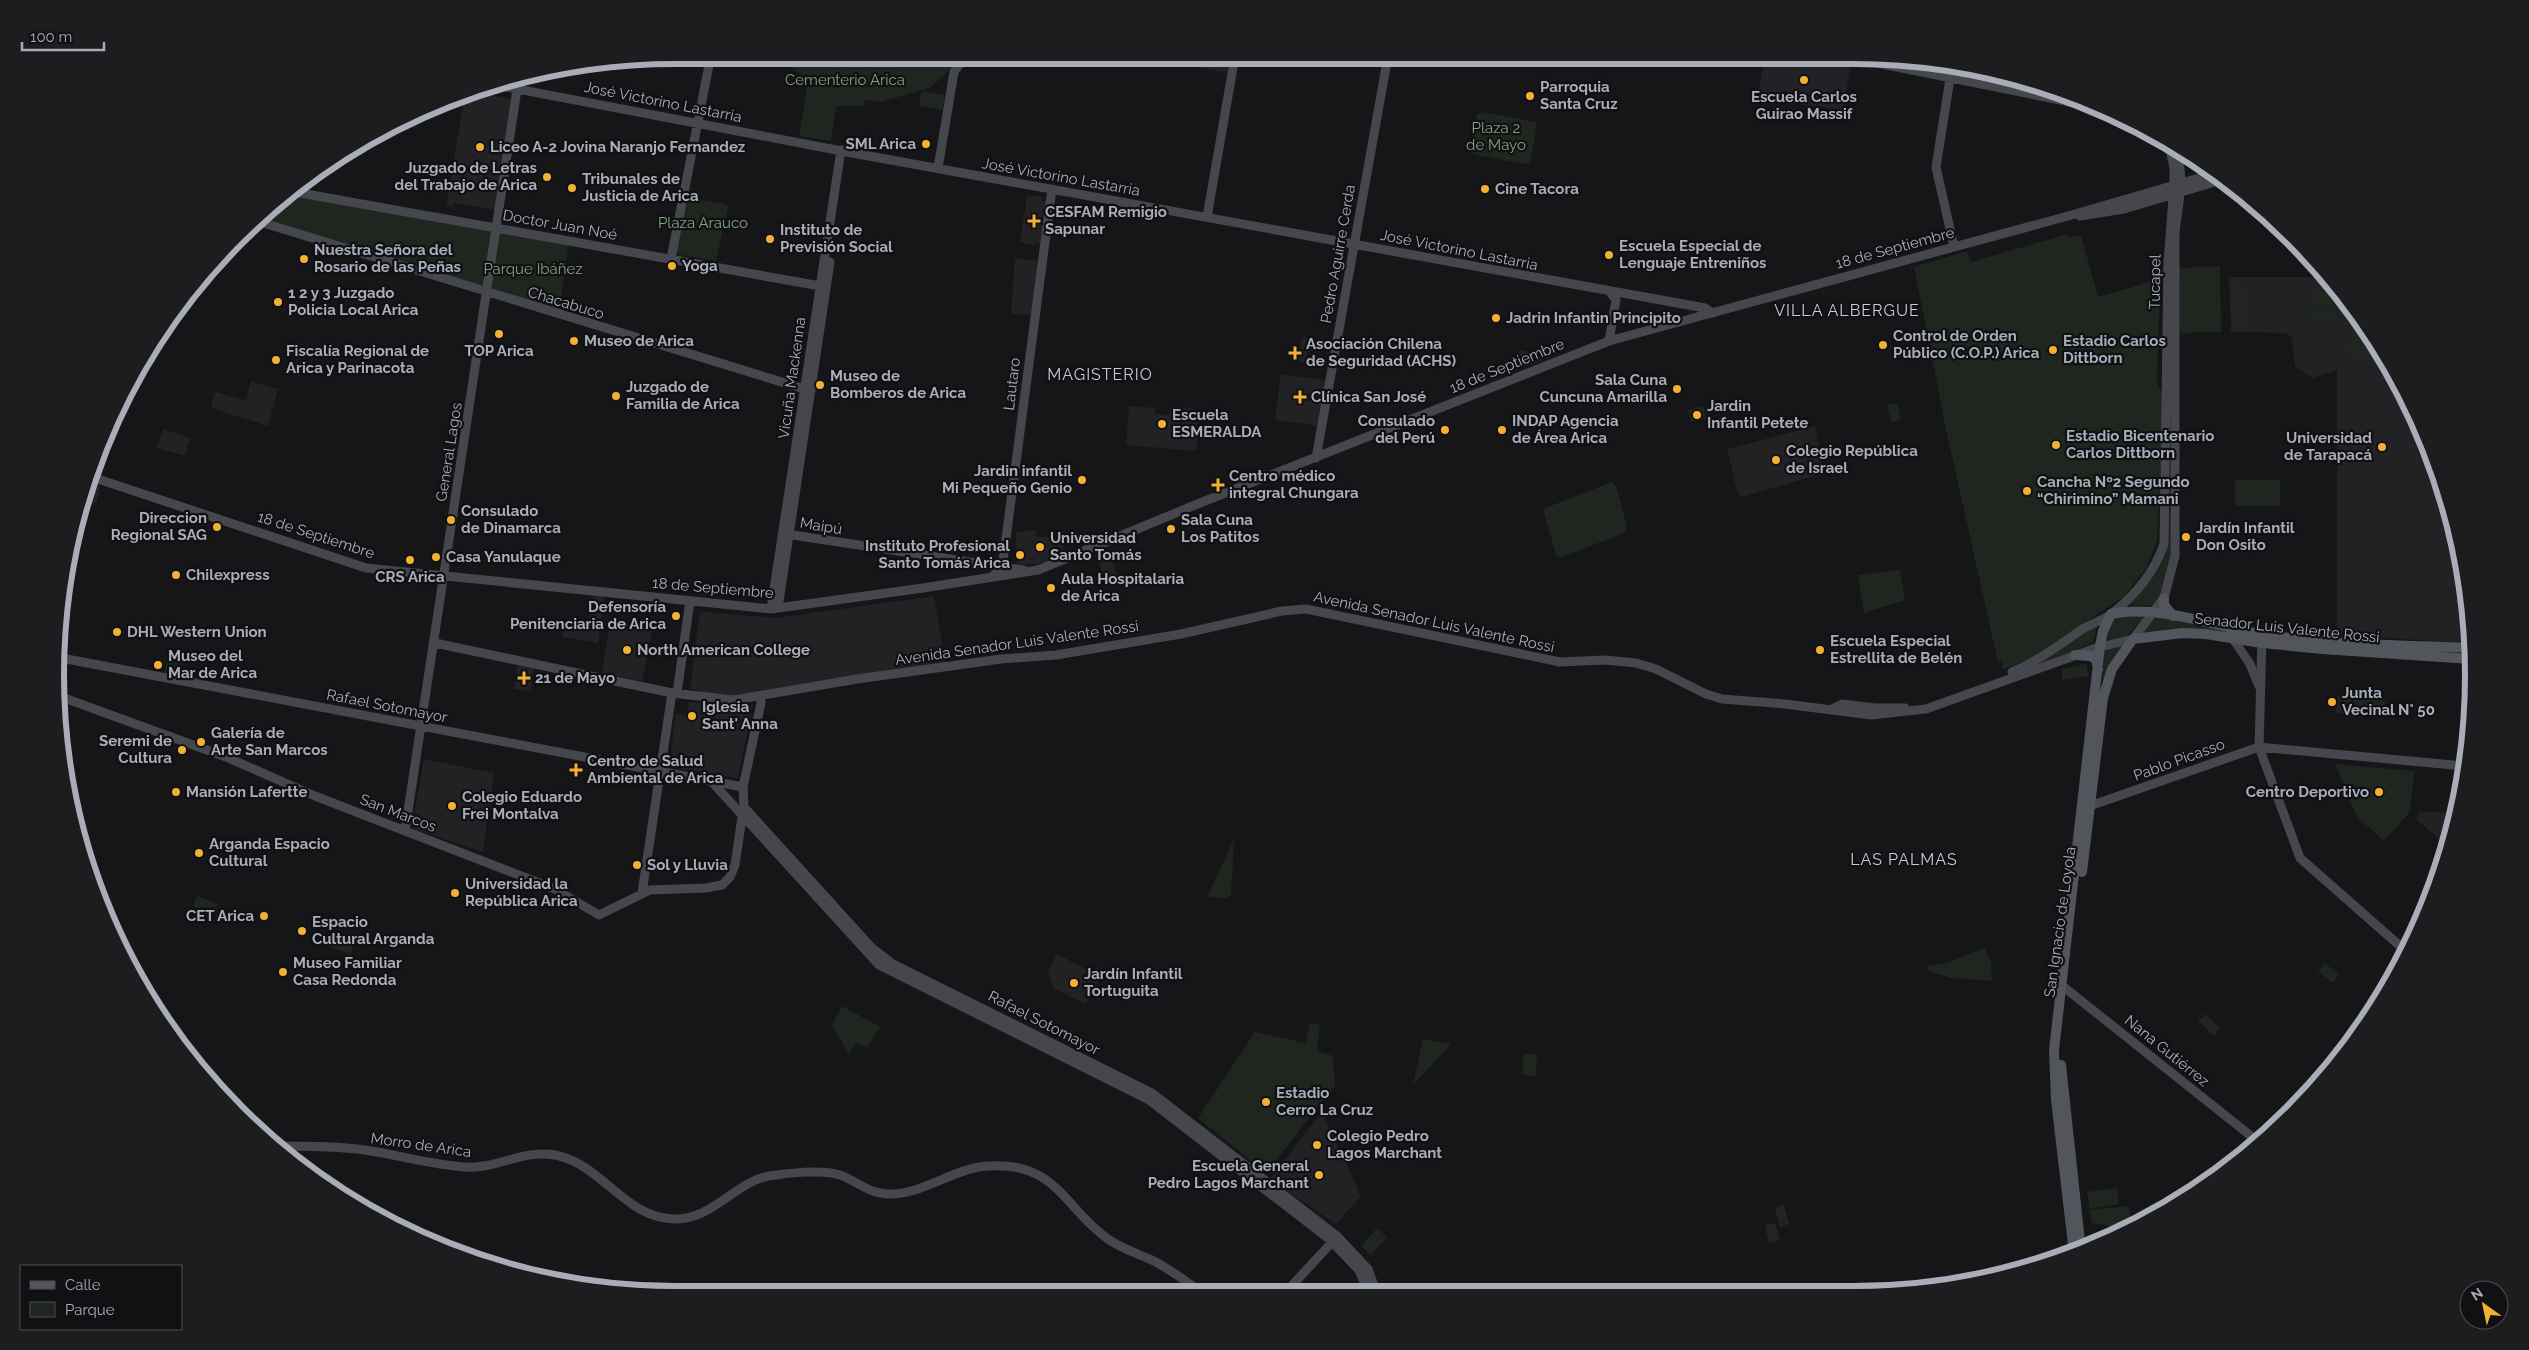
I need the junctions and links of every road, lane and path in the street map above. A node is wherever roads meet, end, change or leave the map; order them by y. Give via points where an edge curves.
1 (709, 64) edge
2 (959, 64) edge
3 (1233, 64) edge
4 (1387, 64) edge
5 (1885, 65) edge
6 (1951, 72) edge
7 (1950, 78) junction
8 (518, 85) edge
9 (509, 87) edge
10 (517, 89) junction
11 (2062, 100) edge
12 (700, 111) junction
13 (698, 123) junction
14 (713, 126) junction
15 (844, 151) junction
16 (2171, 153) edge
17 (2177, 157) edge
18 (2180, 167) junction
19 (938, 168) junction
20 (2206, 176) edge
21 (2196, 179) junction
22 (2215, 182) edge
23 (2178, 184) junction
24 (1052, 189) junction
25 (299, 193) edge
26 (2178, 194) junction
27 (2154, 200) junction
28 (2068, 216) junction
29 (1207, 217) junction
30 (2170, 217) junction
31 (264, 223) edge
32 (496, 228) junction
33 (1354, 244) junction
34 (1954, 246) junction
35 (671, 259) junction
36 (823, 286) junction
37 (1610, 292) junction
38 (487, 293) junction
39 (1713, 313) junction
40 (1609, 341) junction
41 (807, 390) junction
42 (1321, 430) junction
43 (1333, 451) junction
44 (1316, 458) junction
45 (96, 478) edge
46 (787, 534) junction
47 (1001, 566) junction
48 (1032, 571) junction
49 (445, 576) junction
50 (990, 578) junction
51 (2164, 598) junction
52 (690, 601) junction
53 (775, 609) junction
54 (2154, 613) junction
55 (2111, 614) junction
56 (2174, 616) junction
57 (2262, 638) junction
58 (2133, 639) junction
59 (2233, 639) junction
60 (435, 643) junction
61 (2100, 646) junction
62 (2464, 648) edge
63 (2424, 651) junction
64 (2075, 655) junction
65 (2465, 658) edge
66 (64, 659) edge
67 (2098, 670) junction
68 (2261, 690) junction
69 (675, 693) junction
70 (760, 696) junction
71 (65, 698) edge
72 (1832, 709) junction
73 (422, 727) junction
74 (2259, 747) junction
75 (2286, 750) junction
76 (2265, 761) junction
77 (2458, 765) edge
78 (661, 773) junction
79 (712, 782) junction
80 (743, 787) junction
81 (2087, 807) junction
82 (747, 817) junction
83 (405, 830) junction
84 (642, 893) junction
85 (2401, 947) edge
86 (2063, 986) junction
87 (2253, 1138) edge
88 (285, 1146) edge
89 (1334, 1239) junction
90 (2079, 1243) edge
91 (2073, 1245) edge
92 (1192, 1286) edge
93 (1291, 1286) edge
94 (1366, 1286) edge
95 (1374, 1286) edge

1 - 12 main road
2 - 19 main road via 954,72
3 - 29 main road
4 - 33 main road, Pedro Aguirre Cerda
5 - 7 main road
6 - 7 main road
7 - 11 main road
7 - 34 main road via 1936,162
8 - 10 main road, General Lagos
9 - 10 main road, José Victorino Lastarria
10 - 13 main road, José Victorino Lastarria
10 - 32 main road, General Lagos
12 - 13 main road
12 - 14 main road
13 - 14 main road, José Victorino Lastarria
13 - 35 main road
14 - 15 main road, José Victorino Lastarria
15 - 19 main road, José Victorino Lastarria
15 - 36 main road, Vicuña Mackenna
16 - 23 main road, Tucapel
17 - 18 main road, Tucapel
18 - 21 main road
18 - 23 main road, Tucapel
19 - 24 main road, José Victorino Lastarria
20 - 21 main road, 18 de Septiembre
21 - 23 main road, 18 de Septiembre
22 - 26 main road, 18 de Septiembre
23 - 26 main road, Tucapel
23 - 28 main road, 18 de Septiembre
24 - 29 main road, José Victorino Lastarria
24 - 47 main road, Lautaro
25 - 32 main road, Doctor Juan Noé
26 - 27 main road, 18 de Septiembre
26 - 30 main road, Tucapel
26 - 51 main road, Tucapel via 2175,556
27 - 28 main road, 18 de Septiembre via 2104,213
27 - 30 main road via 2166,206
28 - 34 main road, 18 de Septiembre
29 - 33 main road, José Victorino Lastarria
30 - 55 main road, Tucapel via 2164,544 2152,573
31 - 38 main road, Chacabuco
32 - 35 main road, Doctor Juan Noé
32 - 38 main road, General Lagos
33 - 37 main road, José Victorino Lastarria
33 - 42 main road, Pedro Aguirre Cerda
34 - 39 main road, 18 de Septiembre
35 - 36 main road, Doctor Juan Noé
36 - 41 main road, Vicuña Mackenna
37 - 39 main road, José Victorino Lastarria via 1705,308
37 - 40 main road via 1616,302
38 - 41 main road, Chacabuco
38 - 49 main road, General Lagos
39 - 40 main road, 18 de Septiembre
40 - 43 main road, 18 de Septiembre
41 - 46 main road, Vicuña Mackenna
42 - 43 main road
42 - 44 main road, Pedro Aguirre Cerda
43 - 44 main road, 18 de Septiembre
44 - 48 main road, 18 de Septiembre
45 - 49 main road, 18 de Septiembre via 366,568
46 - 47 main road, Maipú
46 - 53 main road, Vicuña Mackenna
47 - 48 main road, Maipú
47 - 50 main road
48 - 50 main road, 18 de Septiembre
49 - 52 main road, 18 de Septiembre
49 - 60 main road, General Lagos
50 - 53 main road, 18 de Septiembre
51 - 54 main road, Tucapel
51 - 56 main road via 2164,605
52 - 53 main road, 18 de Septiembre
52 - 69 main road
54 - 55 main road, Senador Luis Valente Rossi
54 - 56 main road, Senador Luis Valente Rossi
54 - 58 main road, San Ignacio de Loyola
55 - 61 main road, San Ignacio de Loyola
55 - 72 main road, Avenida Senador Luis Valente Rossi via 2094,622 2043,658 1943,698 1906,708 1842,704
56 - 57 main road, Senador Luis Valente Rossi
57 - 59 main road, Senador Luis Valente Rossi
57 - 63 main road, Senador Luis Valente Rossi
57 - 68 main road
58 - 59 main road, Senador Luis Valente Rossi via 2183,633
58 - 61 main road, Senador Luis Valente Rossi
58 - 81 main road, San Ignacio de Loyola via 2112,669 2102,698
59 - 68 main road via 2250,664
60 - 69 main road
60 - 73 main road, General Lagos
61 - 64 main road, Avenida Senador Luis Valente Rossi
61 - 67 main road, San Ignacio de Loyola
62 - 63 main road, Senador Luis Valente Rossi
63 - 65 main road, Senador Luis Valente Rossi
64 - 67 main road via 2095,659
64 - 72 main road, Avenida Senador Luis Valente Rossi via 1926,709 1871,716
66 - 73 main road, Rafael Sotomayor
67 - 81 main road, San Ignacio de Loyola
68 - 74 main road
69 - 70 main road via 722,700
69 - 78 main road
70 - 72 main road, Avenida Senador Luis Valente Rossi via 972,662 1056,655 1306,609 1560,662 1610,660 1636,663 1722,699
70 - 80 main road
71 - 83 main road, San Marcos via 226,757 315,796
73 - 78 main road, Rafael Sotomayor
73 - 83 main road, General Lagos
74 - 75 main road, Pablo Picasso
74 - 76 main road
74 - 81 main road, Pablo Picasso
75 - 76 main road
75 - 77 main road, Pablo Picasso
76 - 85 main road via 2300,858
78 - 79 main road, Rafael Sotomayor
78 - 84 main road
79 - 80 main road, Rafael Sotomayor
79 - 82 main road, Rafael Sotomayor
80 - 82 main road, Rafael Sotomayor via 742,803
81 - 86 main road, San Ignacio de Loyola
82 - 84 main road, San Marcos via 735,865 727,881 715,887 654,889
82 - 89 main road, Rafael Sotomayor via 879,965 1142,1095
83 - 84 main road, San Marcos via 560,891 599,915
86 - 87 main road, Nana Gutiérrez
86 - 90 main road, San Ignacio de Loyola via 2061,1067
86 - 91 main road, San Ignacio de Loyola via 2054,1067
88 - 92 main road, Morro de Arica via 364,1150 469,1168 540,1154 556,1155 590,1170 629,1204 642,1211 677,1220 704,1212 753,1182 772,1176 838,1174 874,1192 899,1194 968,1170 985,1166 1014,1166 1031,1171 1058,1188 1111,1241 1153,1260
89 - 93 main road
89 - 94 main road, Rafael Sotomayor via 1359,1270
89 - 95 main road, Rafael Sotomayor via 1368,1269

